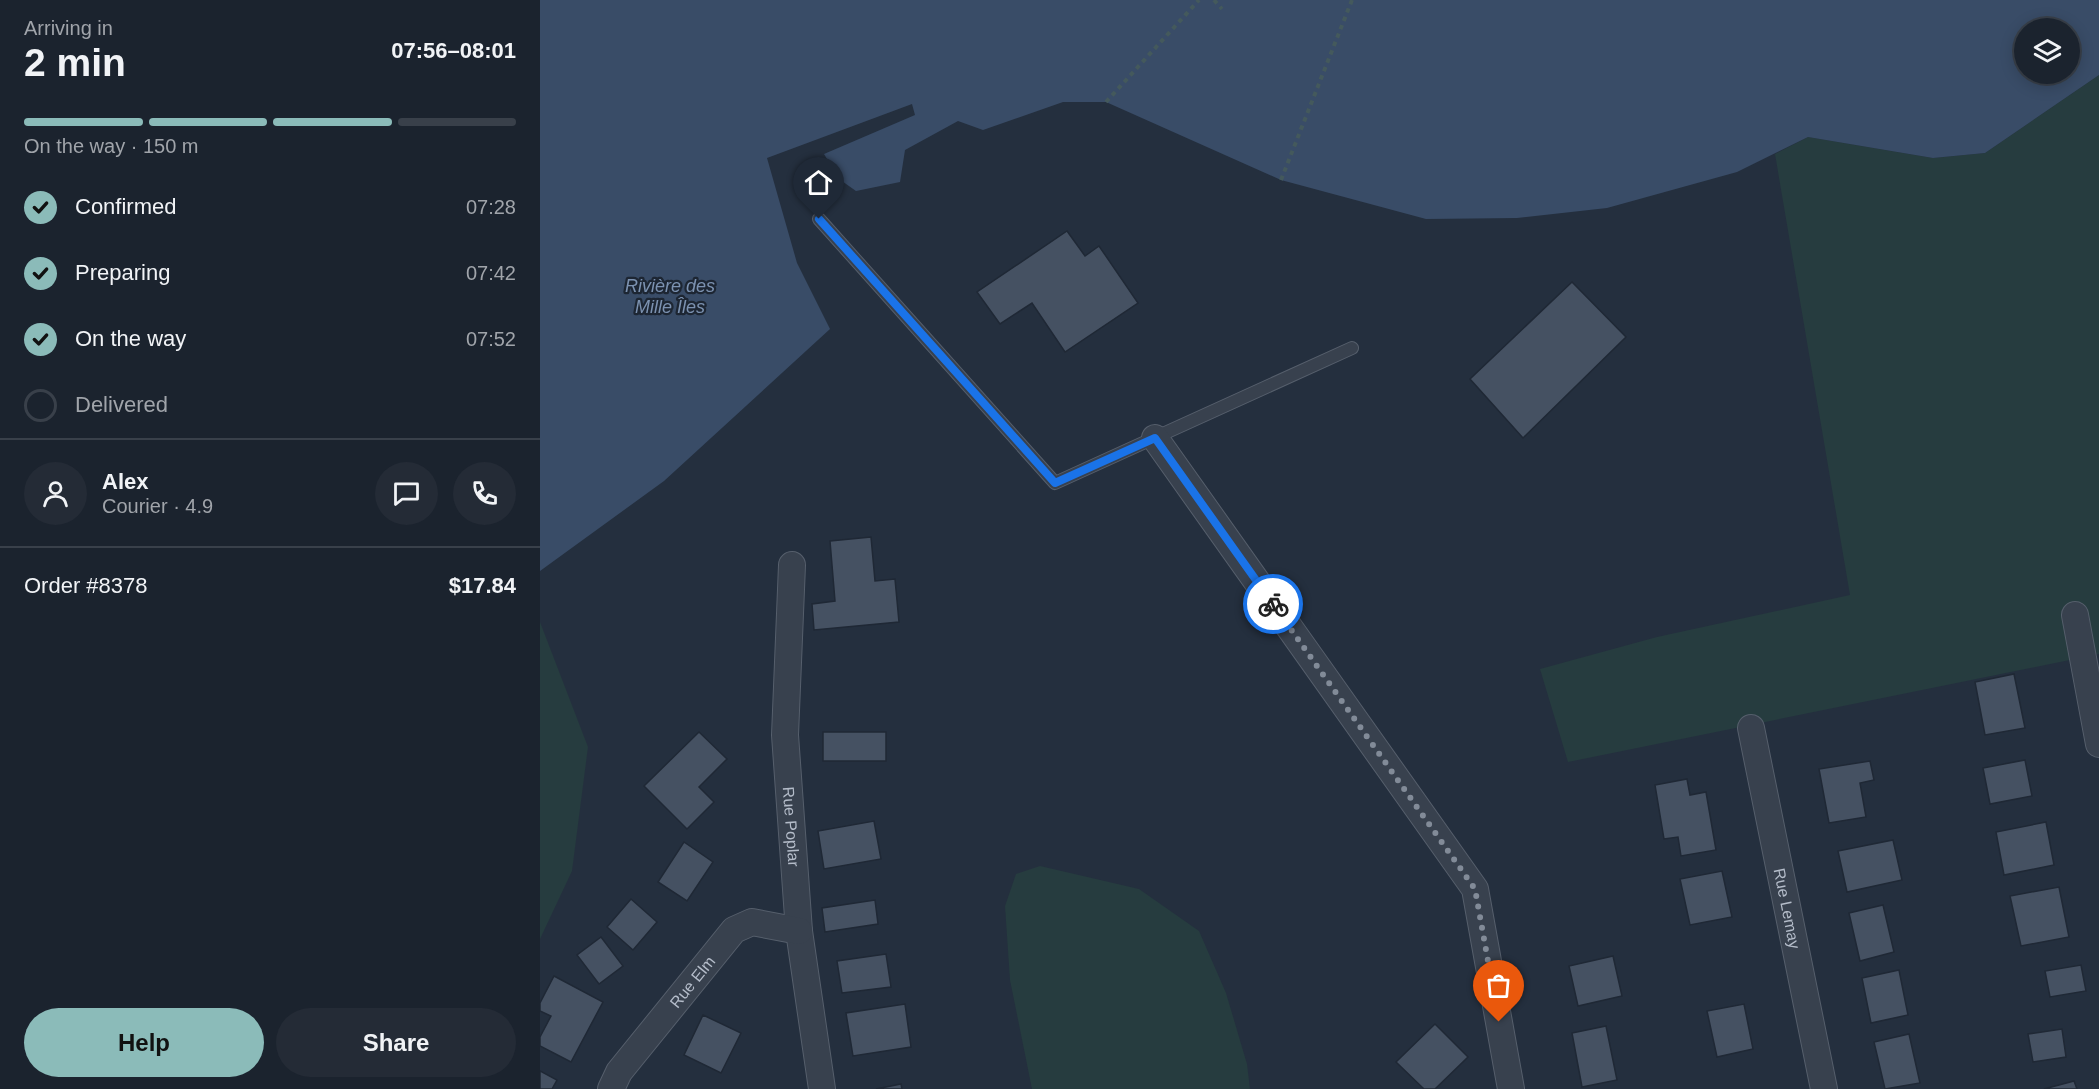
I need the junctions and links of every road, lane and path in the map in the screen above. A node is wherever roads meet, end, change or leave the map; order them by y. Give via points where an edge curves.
1 (1199, 0) edge
2 (1214, 0) edge
3 (1352, 0) edge
4 (1222, 9) dead end
5 (1106, 102) dead end
6 (1281, 180) dead end
7 (819, 219) dead end
8 (1352, 348) dead end
9 (1155, 438) junction
10 (792, 565) dead end
11 (2075, 615) dead end
12 (1751, 728) dead end
13 (2099, 744) edge
14 (800, 931) junction
15 (611, 1089) edge
16 (822, 1089) edge
17 (1511, 1089) edge
18 (1824, 1089) edge

1 - 5 path
2 - 4 path
3 - 6 path
7 - 9 lane via 1055,483
8 - 9 lane
9 - 17 street via 1475,889
10 - 14 street, Rue Poplar via 785,735
11 - 13 street
12 - 18 street, Rue Lemay
14 - 15 street, Rue Elm via 752,922 734,930 619,1072
14 - 16 street, Rue Poplar

